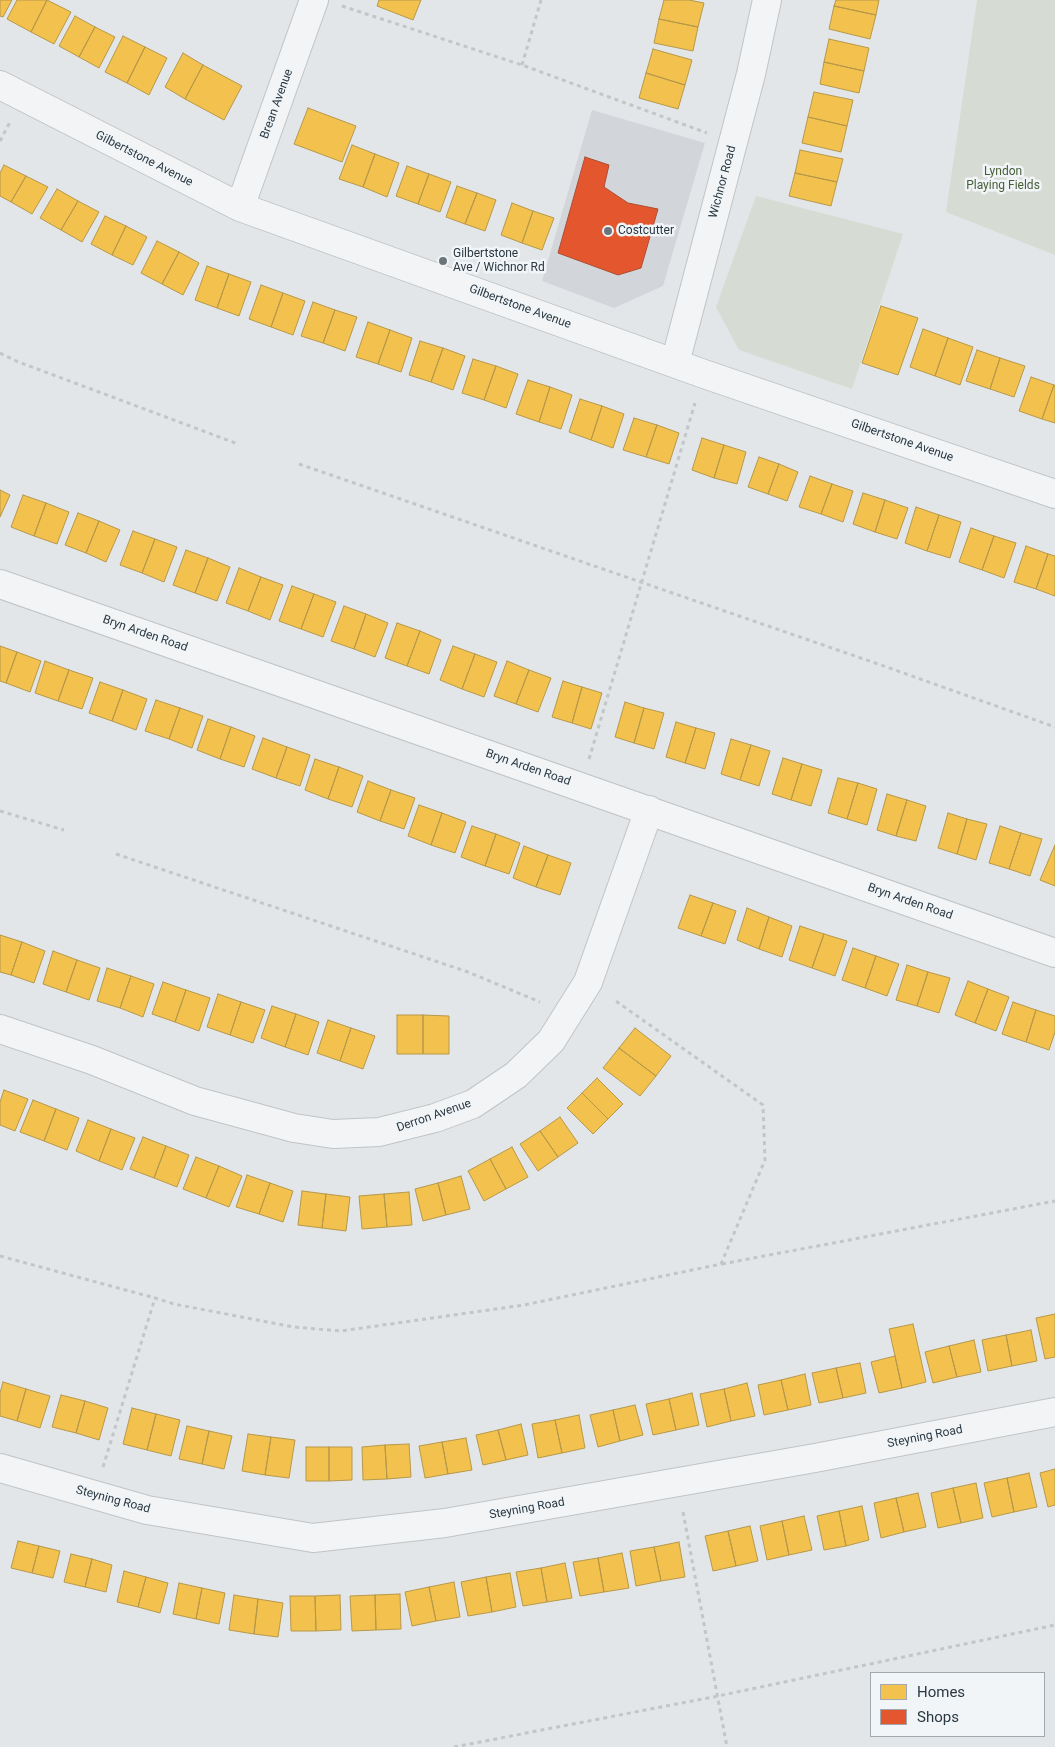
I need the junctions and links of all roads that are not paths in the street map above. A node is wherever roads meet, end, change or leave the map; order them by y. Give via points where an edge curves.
1 (314, 0) edge
2 (767, 0) edge
3 (0, 85) edge
4 (240, 207) junction
5 (675, 363) junction
6 (1055, 494) edge
7 (0, 584) edge
8 (649, 810) junction
9 (1055, 954) edge
10 (0, 1029) edge
11 (1055, 1412) edge
12 (0, 1468) edge

1 - 4 street, Brean Avenue
2 - 5 street, Wichnor Road
3 - 4 street, Gilbertstone Avenue
4 - 5 street, Gilbertstone Avenue
5 - 6 street, Gilbertstone Avenue
7 - 8 street, Bryn Arden Road
8 - 9 street, Bryn Arden Road
8 - 10 street, Derron Avenue via 588,982 550,1041 516,1075 473,1104 404,1128 333,1134 294,1128 195,1100
11 - 12 street, Steyning Road via 445,1523 312,1538 147,1510

